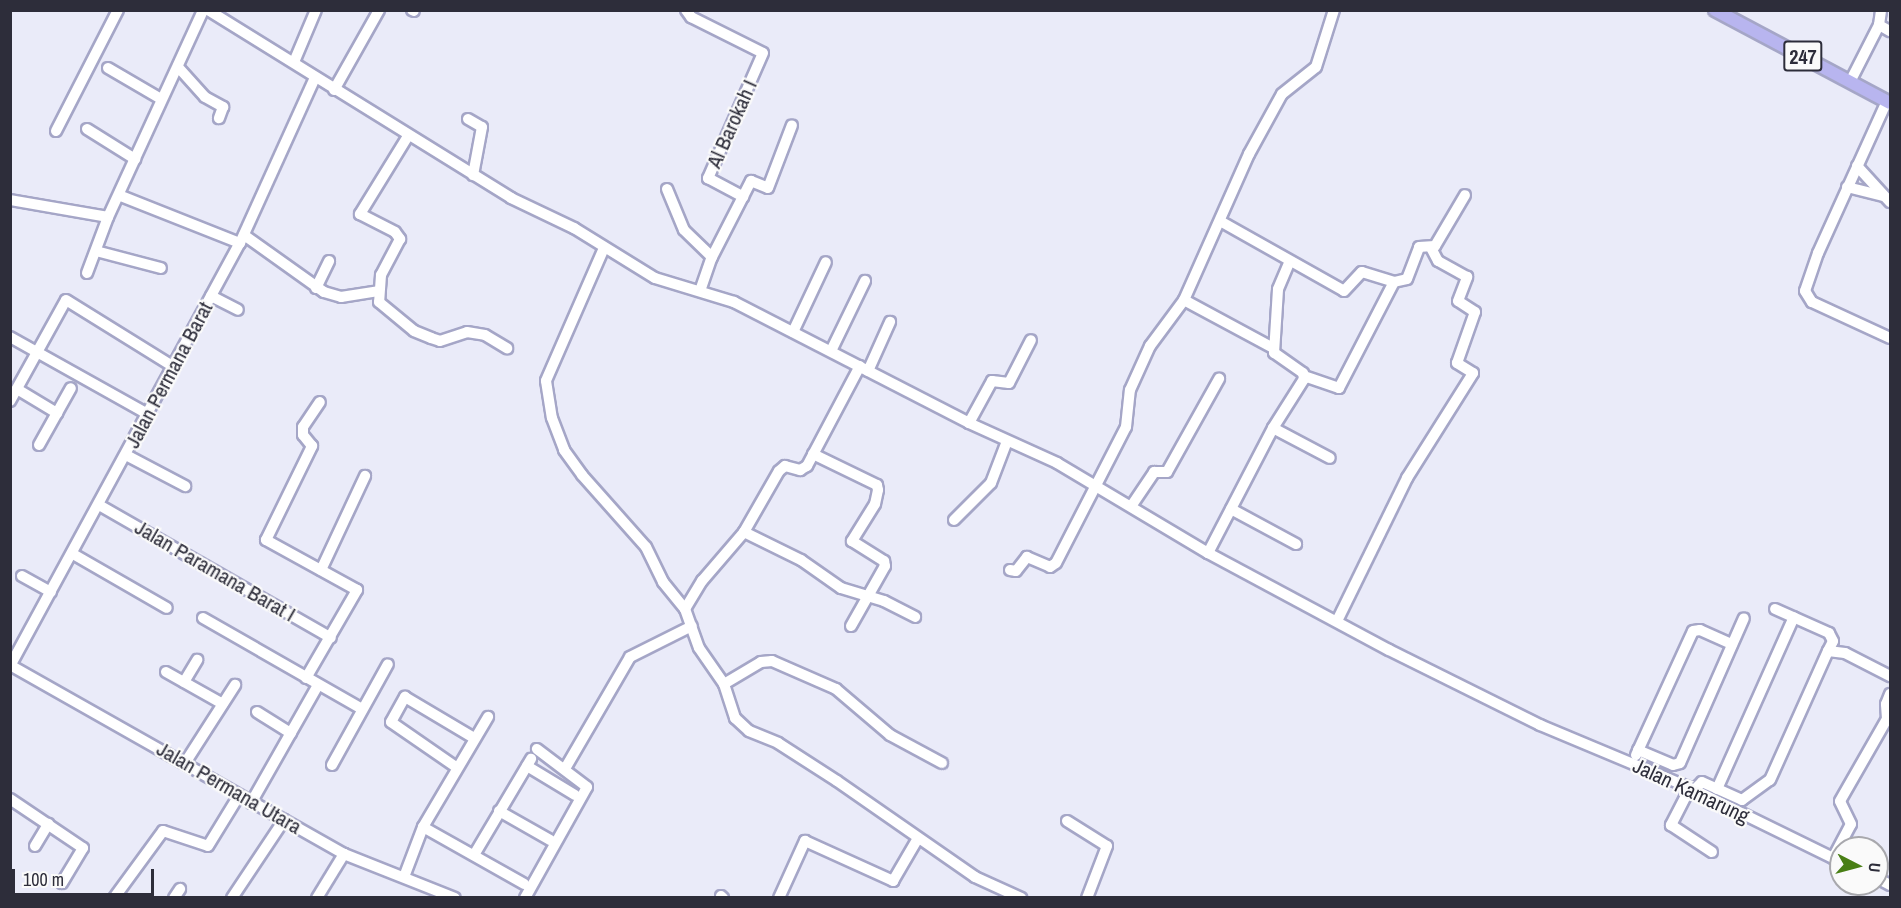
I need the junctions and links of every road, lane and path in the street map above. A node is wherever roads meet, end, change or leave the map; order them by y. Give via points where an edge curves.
1 (118, 10) edge
2 (203, 10) edge
3 (208, 10) edge
4 (316, 10) edge
5 (379, 10) edge
6 (686, 10) edge
7 (1334, 10) edge
8 (1714, 10) edge
9 (1881, 10) edge
10 (1879, 25) junction
11 (1890, 31) edge
12 (294, 62) junction
13 (178, 67) junction
14 (108, 68) dead end
15 (315, 78) junction
16 (1851, 80) junction
17 (334, 90) junction
18 (161, 99) junction
19 (1888, 102) edge
20 (219, 118) dead end
21 (468, 119) dead end
22 (792, 125) dead end
23 (87, 129) dead end
24 (56, 130) dead end
25 (408, 136) junction
26 (135, 159) junction
27 (1857, 166) junction
28 (473, 175) junction
29 (1847, 187) junction
30 (667, 189) dead end
31 (1465, 195) dead end
32 (121, 196) junction
33 (743, 197) junction
34 (1887, 199) edge
35 (10, 200) edge
36 (108, 217) junction
37 (1220, 221) junction
38 (242, 239) junction
39 (604, 248) junction
40 (1431, 248) junction
41 (96, 251) junction
42 (712, 257) junction
43 (329, 261) dead end
44 (1290, 261) junction
45 (826, 262) dead end
46 (161, 268) dead end
47 (87, 273) dead end
48 (865, 281) dead end
49 (1394, 282) junction
50 (316, 288) junction
51 (377, 291) junction
52 (700, 291) junction
53 (212, 296) junction
54 (1184, 300) junction
55 (238, 310) dead end
56 (890, 322) dead end
57 (793, 332) junction
58 (10, 337) edge
59 (1890, 338) edge
60 (1031, 340) dead end
61 (507, 348) dead end
62 (1273, 348) junction
63 (831, 351) junction
64 (38, 352) junction
65 (174, 367) junction
66 (864, 368) junction
67 (1304, 376) junction
68 (1219, 380) dead end
69 (71, 388) dead end
70 (17, 389) junction
71 (10, 401) edge
72 (321, 402) dead end
73 (57, 413) junction
74 (148, 414) junction
75 (969, 423) junction
76 (1273, 428) junction
77 (1007, 441) junction
78 (39, 445) dead end
79 (813, 454) junction
80 (126, 455) junction
81 (1330, 458) dead end
82 (365, 476) dead end
83 (184, 486) dead end
84 (1098, 486) junction
85 (99, 505) junction
86 (1132, 505) junction
87 (1231, 509) junction
88 (954, 520) dead end
89 (744, 532) junction
90 (1296, 544) dead end
91 (1208, 553) junction
92 (74, 554) junction
93 (321, 570) junction
94 (1010, 570) dead end
95 (22, 576) dead end
96 (51, 592) junction
97 (869, 596) junction
98 (167, 608) dead end
99 (685, 609) junction
100 (1774, 609) dead end
101 (915, 617) dead end
102 (1794, 617) junction
103 (203, 618) dead end
104 (1744, 618) dead end
105 (1337, 621) junction
106 (692, 626) junction
107 (851, 626) dead end
108 (331, 638) junction
109 (1732, 644) junction
110 (1828, 651) junction
111 (197, 660) dead end
112 (388, 664) dead end
113 (11, 665) edge
114 (166, 672) dead end
115 (1890, 673) edge
116 (306, 678) junction
117 (184, 682) junction
118 (724, 684) junction
119 (318, 685) junction
120 (235, 686) dead end
121 (1890, 694) edge
122 (223, 704) junction
123 (362, 710) junction
124 (257, 712) dead end
125 (488, 717) dead end
126 (291, 733) junction
127 (474, 738) junction
128 (537, 748) dead end
129 (1638, 750) junction
130 (185, 763) junction
131 (942, 763) dead end
132 (1632, 763) junction
133 (332, 765) dead end
134 (456, 766) junction
135 (571, 771) junction
136 (1692, 789) junction
137 (1717, 789) junction
138 (575, 795) dead end
139 (238, 797) junction
140 (10, 799) edge
141 (251, 803) junction
142 (499, 811) junction
143 (284, 820) junction
144 (1067, 821) dead end
145 (48, 824) junction
146 (423, 827) junction
147 (1846, 836) edge
148 (550, 840) dead end
149 (917, 840) junction
150 (35, 846) dead end
151 (1712, 852) dead end
152 (344, 854) junction
153 (474, 855) junction
154 (1829, 856) edge
155 (401, 876) junction
156 (62, 883) dead end
157 (524, 885) dead end
158 (114, 897) edge
159 (232, 897) edge
160 (317, 897) edge
161 (454, 897) edge
162 (525, 897) edge
163 (778, 897) edge
164 (1021, 897) edge
165 (1087, 897) edge

1 - 24 street
2 - 13 street
3 - 12 street
4 - 12 street
5 - 17 street
6 - 33 street, Al Barokah I via 691,17 763,53 708,178
7 - 37 street via 1316,67 1282,94 1249,153
8 - 16 main road, 247
9 - 10 street
10 - 11 street
10 - 16 street
12 - 15 street
13 - 18 street
13 - 20 street via 205,97 224,107
14 - 18 street
15 - 17 street, Jalan Kamarung
15 - 38 street, Jalan Permana Barat
16 - 19 main road, 247
17 - 25 street, Jalan Kamarung
18 - 26 street
19 - 27 street
21 - 28 street via 482,127
22 - 33 street, Al Barokah I via 768,188 751,182
23 - 26 street
25 - 28 street, Jalan Kamarung
25 - 51 street via 360,214 395,232 400,239
26 - 32 street
27 - 29 street
27 - 34 street
28 - 39 street, Jalan Kamarung
29 - 34 street
29 - 59 street via 1818,252 1806,293 1812,302
30 - 42 street via 684,230
31 - 40 street
32 - 36 street
32 - 38 street
33 - 42 street
35 - 36 street
36 - 41 street
37 - 44 street
37 - 54 street
38 - 50 street
38 - 53 street, Jalan Permana Barat
39 - 52 street, Jalan Kamarung via 655,278
39 - 99 street via 548,375 549,404 564,450 594,491 646,547 663,582
40 - 49 street via 1419,247 1407,279
40 - 105 street via 1438,261 1467,277 1458,302 1475,312 1457,359 1473,374 1407,478
41 - 46 street
41 - 47 street
42 - 52 street
43 - 50 street
44 - 49 street via 1340,291 1347,290 1362,272
44 - 62 street via 1278,288
45 - 57 street
48 - 63 street
49 - 67 street via 1339,388
50 - 51 street via 341,297
51 - 61 street via 386,308 414,331 440,341 467,332 485,335
52 - 57 street, Jalan Kamarung via 723,297
53 - 55 street
53 - 65 street, Jalan Permana Barat
54 - 62 street
54 - 84 street via 1150,346 1138,370 1130,390 1126,427
56 - 66 street
57 - 63 street, Jalan Kamarung
58 - 64 street
60 - 75 street via 1009,382 992,381
62 - 67 street via 1275,357
63 - 66 street, Jalan Kamarung
64 - 65 street via 66,300
64 - 70 street
64 - 74 street
65 - 74 street, Jalan Permana Barat
66 - 75 street, Jalan Kamarung
66 - 79 street
67 - 76 street
68 - 86 street via 1167,472 1154,472
69 - 73 street
70 - 71 street
70 - 73 street
72 - 93 street via 303,427 303,435 312,446 266,540
73 - 78 street
74 - 80 street, Jalan Permana Barat
75 - 77 street, Jalan Kamarung
76 - 81 street
76 - 87 street
77 - 84 street, Jalan Kamarung
77 - 88 street via 991,483
79 - 89 street via 803,469 785,466 779,471
79 - 97 street via 877,485 875,504 852,541 885,564
80 - 83 street
80 - 85 street, Jalan Permana Barat
82 - 93 street
84 - 86 street, Jalan Kamarung
84 - 94 street via 1054,566 1027,557 1015,572
85 - 92 street, Jalan Permana Barat
85 - 108 street, Jalan Paramana Barat I
86 - 91 street, Jalan Kamarung
87 - 90 street
87 - 91 street
89 - 97 street via 801,560 841,588
89 - 99 street via 702,581
91 - 105 street, Jalan Kamarung
92 - 96 street, Jalan Permana Barat
92 - 98 street
93 - 108 street via 357,590
95 - 96 street
96 - 113 street, Jalan Permana Barat
97 - 101 street
97 - 107 street
99 - 106 street
100 - 102 street
102 - 110 street via 1832,636
102 - 137 street
103 - 116 street
104 - 109 street
105 - 132 street, Jalan Kamarung via 1540,725
106 - 118 street via 704,657
106 - 135 street via 630,657
108 - 116 street
109 - 129 street via 1700,630 1693,631
109 - 129 street via 1680,763 1673,765
110 - 115 street
110 - 137 street via 1770,780 1742,800
111 - 117 street
112 - 123 street
113 - 130 street, Jalan Permana Utara
114 - 117 street
116 - 119 street
117 - 122 street
118 - 131 street via 760,662 772,661 836,689 890,735
118 - 149 street via 731,710 742,726 778,743 837,781
119 - 123 street
119 - 126 street
120 - 122 street
121 - 147 street via 1887,719 1840,801 1851,824
122 - 130 street
123 - 133 street
124 - 126 street
125 - 127 street
126 - 141 street
127 - 134 street
127 - 134 street via 407,696 400,705 391,722
128 - 135 street
129 - 132 street
130 - 139 street, Jalan Permana Utara
132 - 136 street, Jalan Kamarung
134 - 146 street
135 - 162 street via 585,782 586,790
136 - 137 street via 1702,782
136 - 151 street via 1671,825
136 - 154 street, Jalan Kamarung
138 - 142 street via 529,763
139 - 141 street, Jalan Permana Utara
139 - 158 street via 208,846 164,831
140 - 145 street
141 - 143 street, Jalan Permana Utara
142 - 148 street
142 - 153 street
143 - 152 street, Jalan Permana Utara
143 - 159 street
144 - 165 street via 1107,846
145 - 150 street
145 - 156 street via 83,848
146 - 153 street
146 - 155 street
149 - 163 street via 893,881 805,841
149 - 164 street via 975,877
152 - 155 street, Jalan Permana Utara
152 - 160 street
153 - 157 street
155 - 161 street, Jalan Permana Utara

